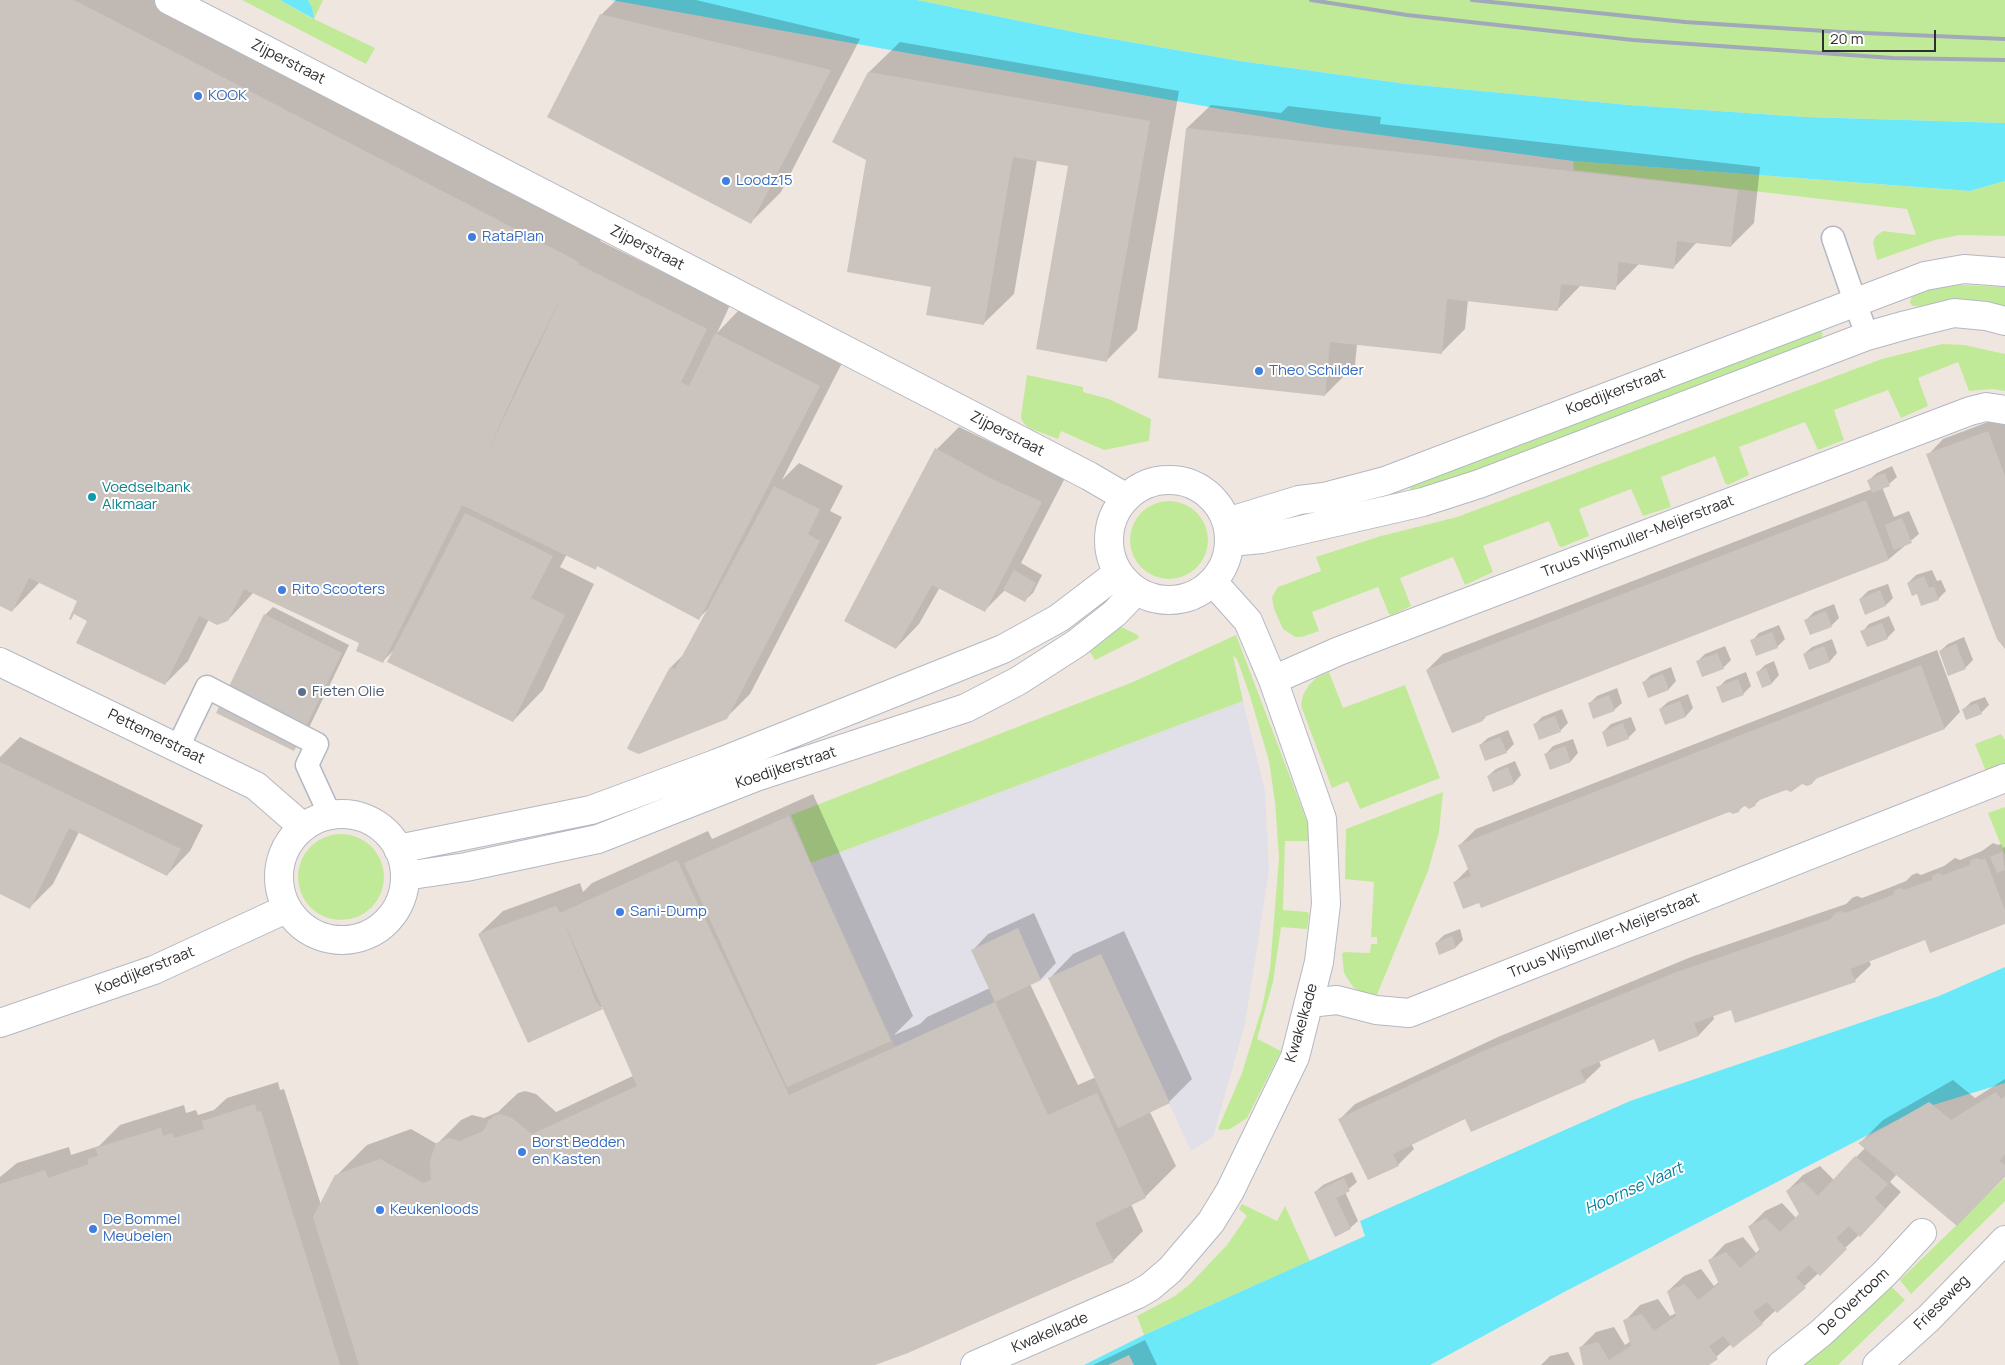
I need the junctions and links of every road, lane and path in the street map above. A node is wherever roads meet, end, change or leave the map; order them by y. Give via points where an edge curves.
1 (169, 0) edge
2 (1833, 238) dead end
3 (2005, 272) edge
4 (1855, 302) junction
5 (2005, 321) edge
6 (1867, 336) junction
7 (2005, 410) edge
8 (1125, 497) junction
9 (1228, 532) junction
10 (1127, 582) junction
11 (1213, 582) junction
12 (0, 662) edge
13 (1273, 680) junction
14 (178, 747) junction
15 (2005, 778) edge
16 (330, 815) junction
17 (303, 827) junction
18 (398, 849) junction
19 (405, 876) junction
20 (286, 908) junction
21 (1309, 1003) junction
22 (0, 1023) edge
23 (1922, 1233) dead end
24 (2005, 1240) edge
25 (975, 1365) edge
26 (1781, 1365) edge
27 (1877, 1365) edge

1 - 8 street, Zijperstraat
2 - 4 lane
3 - 4 street, Koedijkerstraat via 1964,269 1924,276
4 - 6 lane
4 - 9 street, Koedijkerstraat via 1385,481 1299,500
5 - 6 street via 1954,313
6 - 9 street via 1479,484 1422,502 1262,539
7 - 13 street, Truus Wijsmuller-Meijerstraat via 1986,407 1970,410 1347,648
8 - 9 street via 1138,487 1155,481 1172,479 1188,482 1205,491 1218,505
8 - 10 street via 1114,514 1108,534 1110,555
9 - 11 street via 1228,557
10 - 11 street via 1154,599 1175,600 1196,595
10 - 18 street, Koedijkerstraat via 1002,648 718,763 591,810
10 - 19 street, Koedijkerstraat via 1114,613 1077,643 1018,681 966,708 756,777 598,839 466,867
11 - 13 street, Kwakelkade via 1248,621
12 - 14 street, Pettemerstraat
13 - 21 street, Kwakelkade via 1322,819 1326,904 1319,962
14 - 16 lane via 206,687 317,744 307,765
14 - 17 street, Pettemerstraat via 256,786
15 - 21 street, Truus Wijsmuller-Meijerstraat via 1409,1013 1376,1010 1337,1000
16 - 17 street
16 - 18 street via 347,814 363,818 386,832
17 - 20 street via 290,840 278,874
18 - 19 street
19 - 20 street via 402,897 393,915 378,930 359,939 339,941 319,937 300,925
20 - 22 street, Koedijkerstraat via 154,970
21 - 25 street, Kwakelkade via 1295,1057 1242,1169 1211,1222 1181,1259 1136,1295
23 - 26 street, De Overtoom via 1821,1334
24 - 27 street, Frieseweg via 1929,1318

